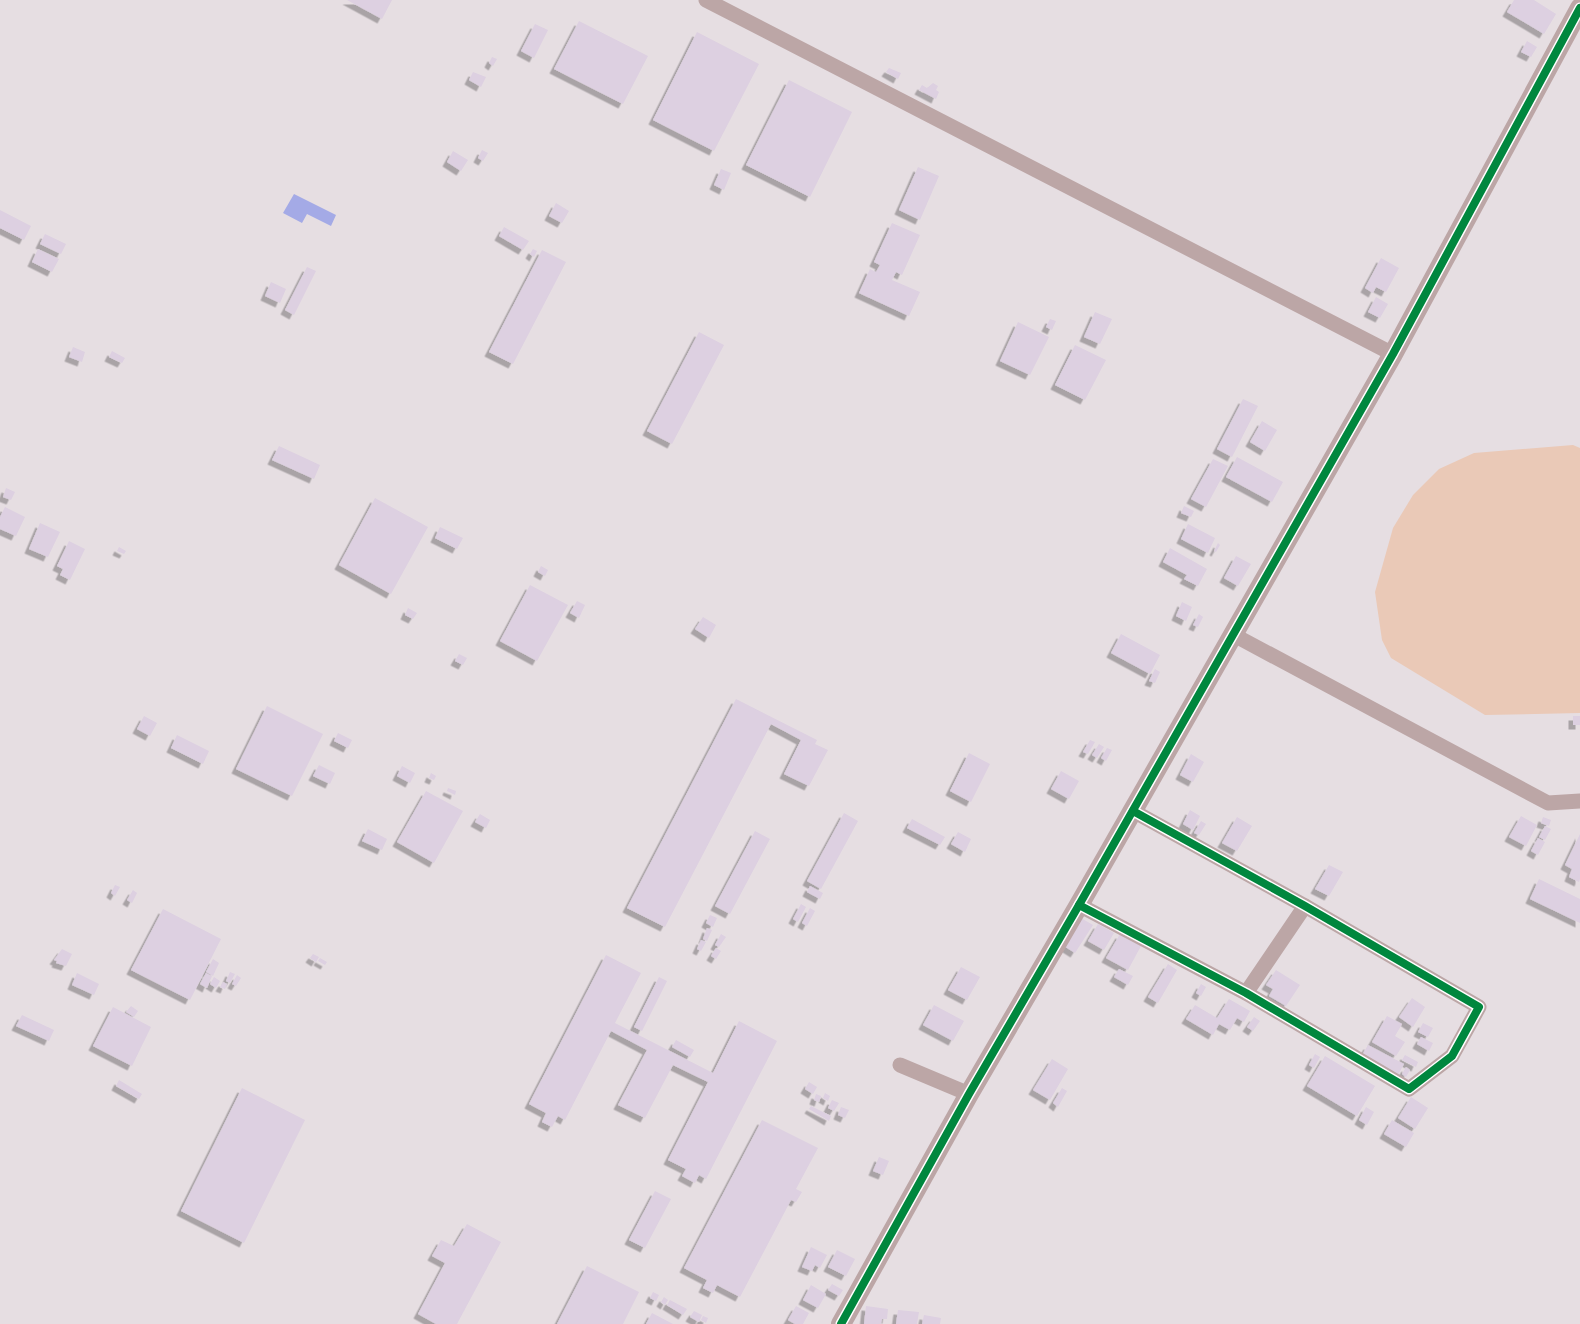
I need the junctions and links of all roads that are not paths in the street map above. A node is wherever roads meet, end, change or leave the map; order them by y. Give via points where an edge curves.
1 (706, 0) edge
2 (1580, 8) edge
3 (1393, 354) junction
4 (1232, 634) junction
5 (1580, 801) edge
6 (1133, 812) junction
7 (1079, 905) junction
8 (1305, 906) junction
9 (1246, 993) junction
10 (900, 1065) dead end
11 (969, 1094) junction
12 (841, 1324) edge

1 - 3 street
2 - 3 street
3 - 4 street
4 - 5 street via 1548,803
4 - 6 street
6 - 7 street
6 - 8 street
7 - 9 street
7 - 11 street
8 - 9 street
8 - 9 street via 1479,1007 1452,1056 1408,1089
10 - 11 street
11 - 12 street

